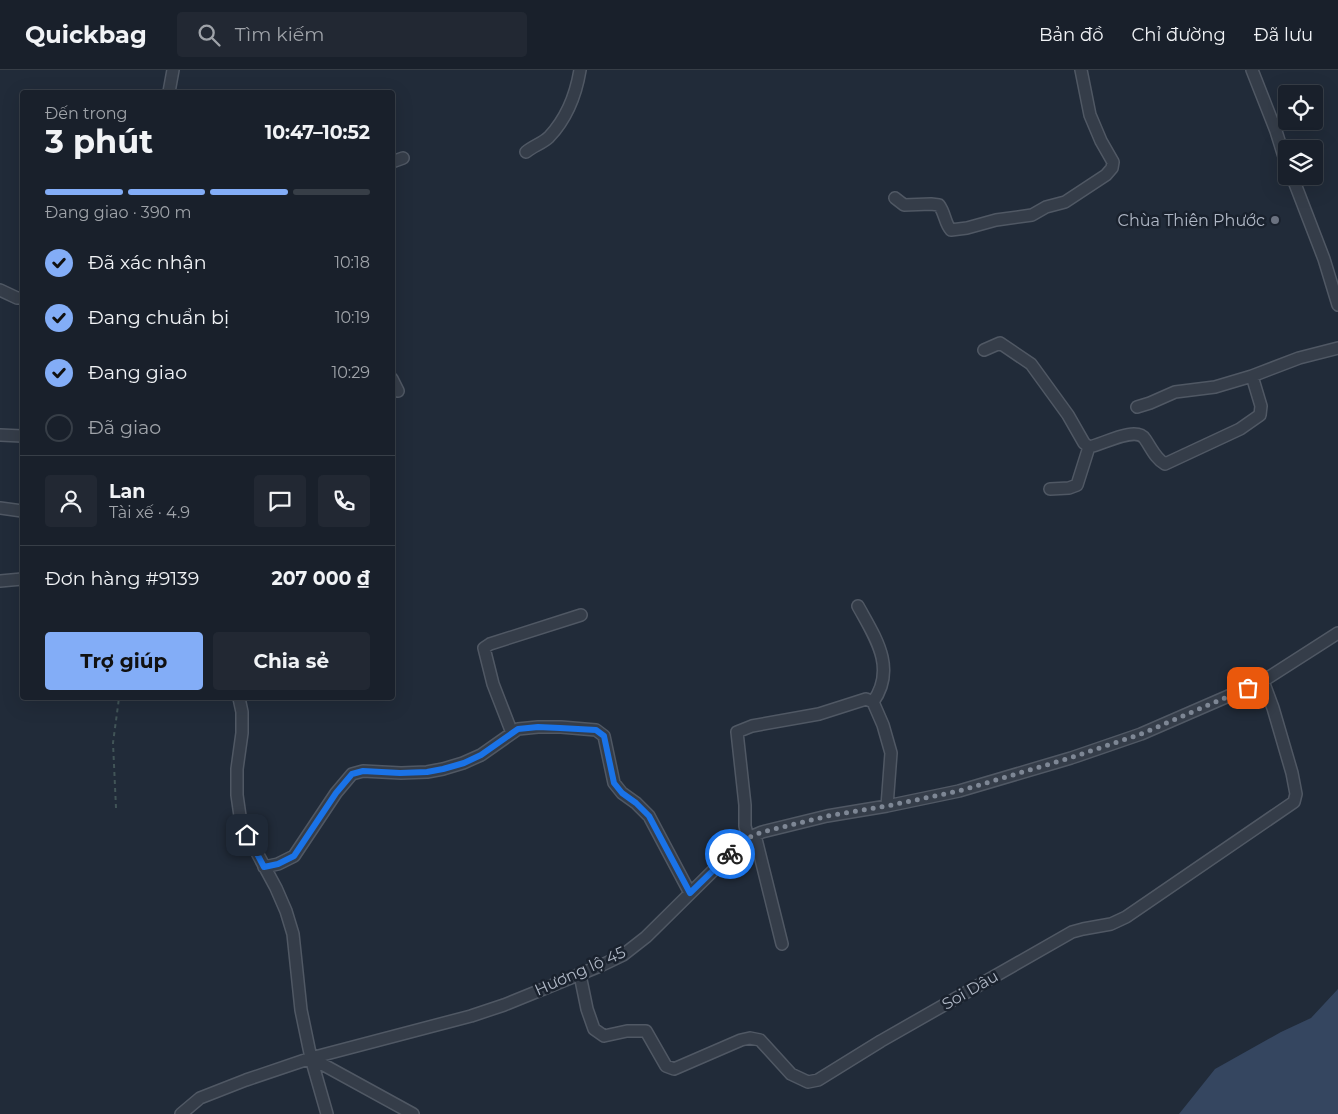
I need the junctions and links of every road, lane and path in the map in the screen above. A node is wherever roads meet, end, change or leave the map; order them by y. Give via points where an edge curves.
1 (173, 70) edge
2 (580, 70) edge
3 (1081, 70) edge
4 (1252, 70) edge
5 (169, 90) edge
6 (1279, 140) edge
7 (526, 152) dead end
8 (1295, 185) edge
9 (895, 198) dead end
10 (0, 290) edge
11 (20, 298) edge
12 (1338, 305) edge
13 (1338, 348) edge
14 (984, 350) dead end
15 (1252, 376) junction
16 (395, 385) edge
17 (398, 391) dead end
18 (1137, 407) dead end
19 (0, 435) edge
20 (20, 436) edge
21 (1089, 447) junction
22 (1050, 489) dead end
23 (0, 508) edge
24 (20, 511) edge
25 (20, 579) edge
26 (0, 581) edge
27 (858, 606) dead end
28 (581, 615) dead end
29 (1338, 633) edge
30 (1263, 681) junction
31 (119, 700) edge
32 (240, 700) edge
33 (872, 702) junction
34 (512, 733) junction
35 (887, 806) junction
36 (116, 808) dead end
37 (751, 836) junction
38 (264, 867) junction
39 (690, 893) junction
40 (782, 944) dead end
41 (580, 975) junction
42 (311, 1058) junction
43 (181, 1114) edge
44 (327, 1114) edge
45 (413, 1114) edge

1 - 5 street
2 - 7 street via 578,88 565,116 548,138
3 - 9 street via 1090,115 1114,162 1097,182 1065,202 1032,215 951,230 939,205 904,205
4 - 6 street
8 - 12 street
10 - 11 street
13 - 15 street via 1299,358
14 - 21 street via 1000,343 1031,364
15 - 18 street via 1215,387 1174,392
15 - 21 street via 1261,406 1260,415 1240,429 1165,464 1154,455 1143,436 1136,434
16 - 17 street
19 - 20 street
21 - 22 street via 1078,485
23 - 24 street
25 - 26 street
27 - 33 street via 882,654 883,674 878,694
28 - 34 street via 484,648 493,684
29 - 30 street, Hương lộ 45
30 - 35 street, Hương lộ 45 via 1141,734 1070,758 959,791
30 - 41 street, Soi Dâu via 1292,773 1296,794 1294,802 1126,917 1111,924 1072,932 818,1080 808,1082 791,1074 760,1040 750,1038 674,1069 666,1066 646,1031 604,1036 594,1029
31 - 36 path via 113,743
32 - 38 street via 242,733 237,769 238,804 241,823
33 - 35 street via 891,753
33 - 37 street via 866,700 737,732 745,826
34 - 38 street via 481,755 443,769 352,774 294,856
34 - 39 street via 518,729 553,727 596,730 604,736 614,783 649,816
35 - 37 street, Hương lộ 45 via 828,816
37 - 39 street, Hương lộ 45
37 - 40 street
38 - 42 street via 286,911 293,934 301,1010
39 - 41 street, Hương lộ 45 via 629,950
41 - 42 street, Hương lộ 45 via 471,1016
42 - 43 street, Hương lộ 45 via 200,1098
42 - 44 street
42 - 45 street

